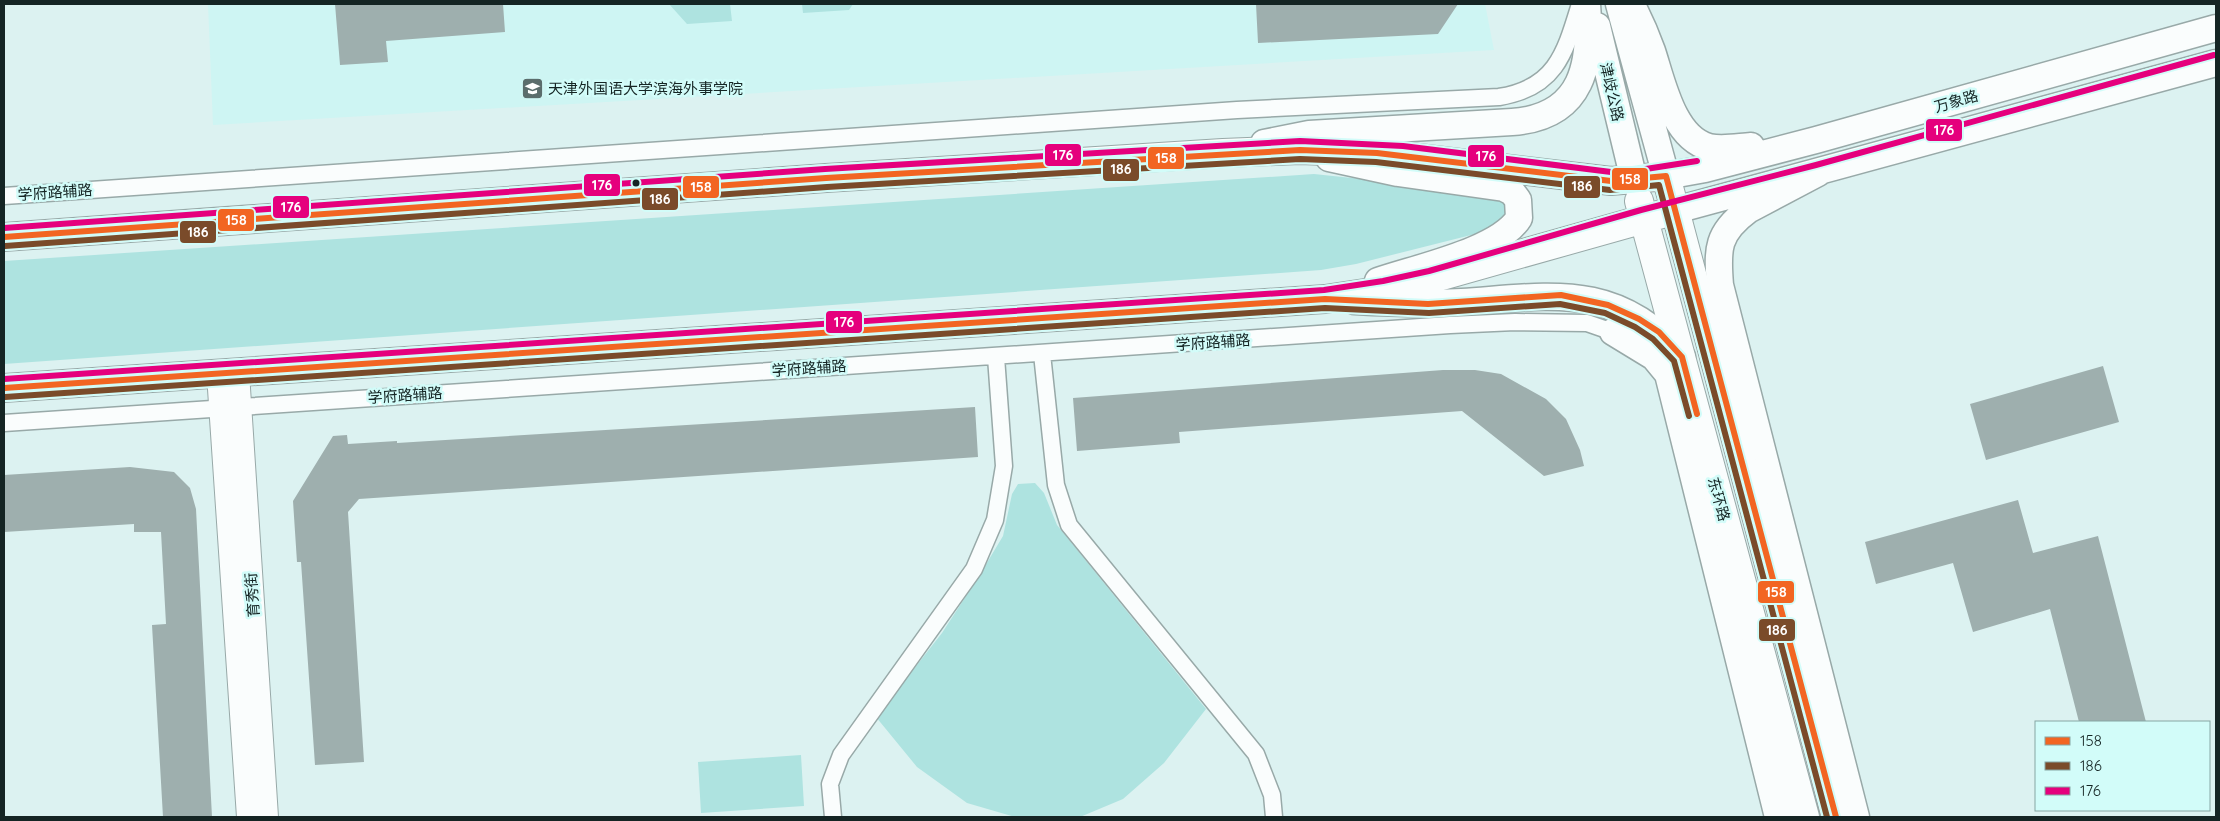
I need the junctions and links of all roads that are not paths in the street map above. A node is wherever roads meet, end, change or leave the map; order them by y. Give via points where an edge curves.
1 (1580, 4) edge
2 (1587, 4) edge
3 (1591, 4) edge
4 (1619, 4) edge
5 (1631, 4) edge
6 (2216, 28) edge
7 (2216, 63) edge
8 (1816, 140) junction
9 (1300, 150) junction
10 (1223, 153) junction
11 (1818, 173) junction
12 (1666, 176) junction
13 (1634, 180) junction
14 (4, 196) edge
15 (1676, 210) junction
16 (1643, 218) junction
17 (4, 237) edge
18 (1325, 299) junction
19 (1613, 332) joint
20 (1042, 354) junction
21 (996, 357) junction
22 (1682, 357) junction
23 (228, 373) junction
24 (4, 388) edge
25 (231, 408) junction
26 (4, 423) edge
27 (250, 817) edge
28 (266, 817) edge
29 (833, 817) edge
30 (1274, 817) edge
31 (1778, 817) edge
32 (1805, 817) edge
33 (1836, 817) edge
34 (1856, 817) edge

1 - 14 street, 学府路辅路 via 1559,60 1539,84 1520,94 1499,97 1237,110
2 - 10 main road via 1584,73 1574,92 1540,117 1512,122 1309,134
3 - 13 main road, 津歧公路
4 - 12 main road, 津歧公路
5 - 8 main road via 1652,50 1673,112 1691,136 1707,147 1723,148
6 - 8 main road, 万象路
7 - 11 main road
8 - 12 main road, 万象路 via 1706,169
9 - 10 highway
9 - 13 highway via 1378,153 1590,179
9 - 18 main road via 1398,173 1504,188 1512,192 1520,209 1519,218 1505,234 1477,249
10 - 17 highway
11 - 15 main road
11 - 34 main road via 1738,218 1723,235 1718,259 1720,285
12 - 13 highway
12 - 15 highway
13 - 16 highway, 东环路
15 - 16 highway
15 - 33 highway
16 - 18 highway via 1431,279
16 - 22 highway, 东环路
18 - 22 main road via 1428,304 1543,295 1584,298 1639,319 1658,332
18 - 23 highway
19 - 20 street, 学府路辅路 via 1587,323 1515,322
19 - 31 main road via 1654,357 1668,374
20 - 21 street, 学府路辅路
20 - 30 street via 1056,485 1069,525 1256,754 1272,795
21 - 25 street, 学府路辅路
21 - 29 street via 1004,466 995,520 974,568 841,755 830,784
22 - 32 highway, 东环路
23 - 24 highway
23 - 25 street, 育秀街
25 - 26 street, 学府路辅路
25 - 27 street, 育秀街
25 - 28 street, 育秀街

